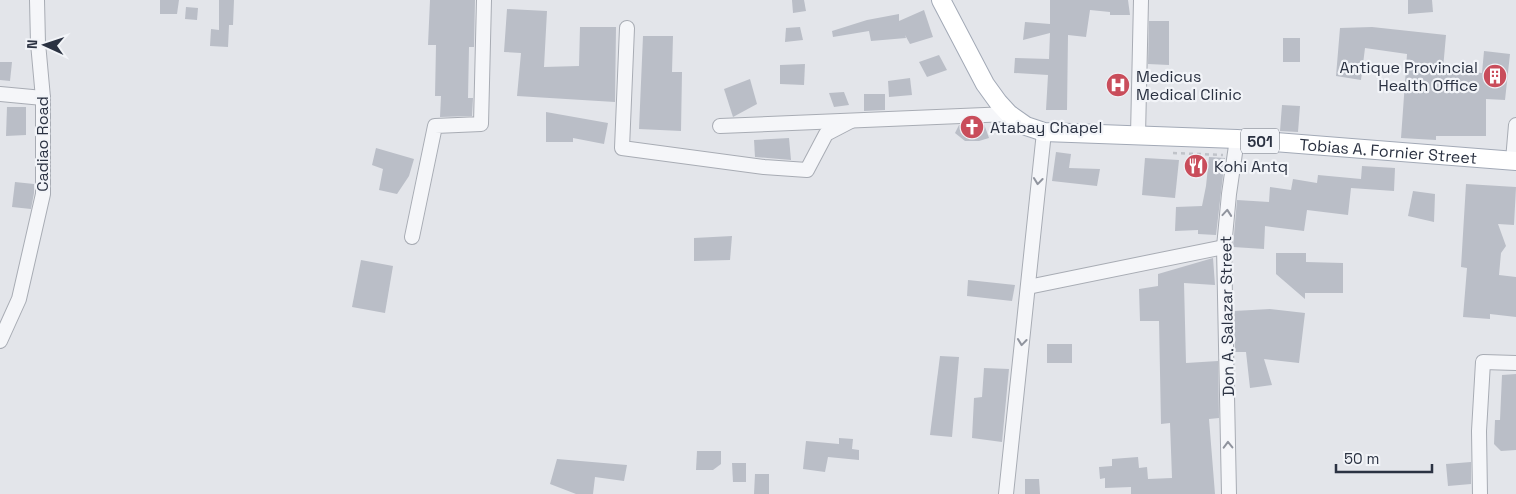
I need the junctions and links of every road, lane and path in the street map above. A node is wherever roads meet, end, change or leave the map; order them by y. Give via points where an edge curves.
1 (36, 0) edge
2 (484, 0) edge
3 (941, 0) edge
4 (1141, 0) edge
5 (627, 28) dead end
6 (0, 94) edge
7 (43, 98) junction
8 (1009, 114) junction
9 (851, 121) junction
10 (1516, 125) edge
11 (720, 126) dead end
12 (1044, 132) junction
13 (1138, 135) junction
14 (1237, 139) junction
15 (1515, 160) edge
16 (412, 237) dead end
17 (1224, 247) junction
18 (1028, 287) junction
19 (0, 341) edge
20 (1516, 363) edge
21 (1006, 494) edge
22 (1229, 494) edge
23 (1480, 494) edge

1 - 7 street, Cadiao Road
2 - 16 street via 481,124 435,126
3 - 8 main road, Tobias A. Fornier Street / 501 via 986,84
4 - 13 street
5 - 9 street via 622,148 806,170 826,134
6 - 7 street
7 - 19 street, Cadiao Road via 43,194 18,299
8 - 9 street
8 - 12 main road, Tobias A. Fornier Street / 501 via 1026,126
9 - 11 street
10 - 15 street
12 - 13 main road, Tobias A. Fornier Street / 501
12 -> 18 street
13 - 14 main road, Tobias A. Fornier Street / 501
14 - 15 main road, Tobias A. Fornier Street / 501
17 -> 14 street, Don A. Salazar Street
17 - 18 street
22 -> 17 street, Don A. Salazar Street
18 -> 21 street
20 - 23 street via 1483,362

